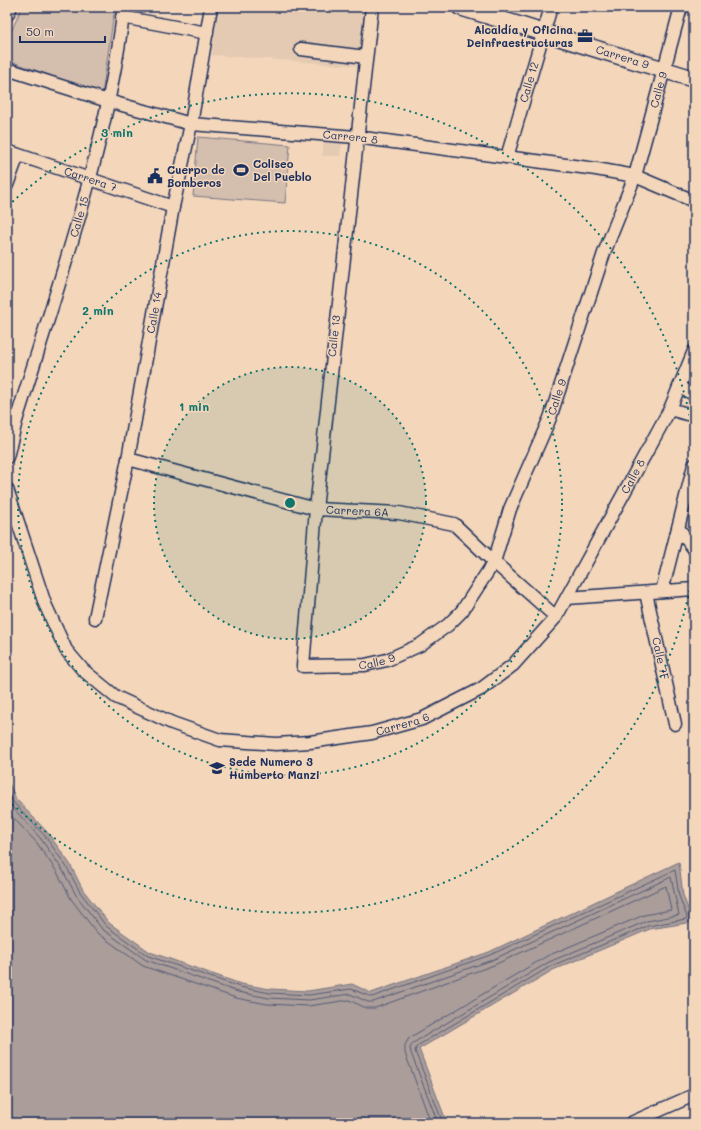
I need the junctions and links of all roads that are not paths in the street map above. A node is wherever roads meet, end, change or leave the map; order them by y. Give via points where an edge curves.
1 (11, 7) edge
2 (211, 7) edge
3 (372, 7) edge
4 (460, 7) edge
5 (551, 7) edge
6 (681, 7) edge
7 (123, 12) edge
8 (7, 15) edge
9 (543, 32) junction
10 (207, 34) junction
11 (301, 49) dead end
12 (366, 57) junction
13 (7, 68) edge
14 (665, 70) junction
15 (694, 79) edge
16 (108, 101) junction
17 (191, 124) junction
18 (356, 137) junction
19 (13, 153) edge
20 (507, 157) junction
21 (635, 176) junction
22 (91, 179) junction
23 (7, 185) edge
24 (694, 201) edge
25 (173, 207) junction
26 (694, 351) edge
27 (679, 387) junction
28 (694, 394) edge
29 (670, 408) junction
30 (694, 412) edge
31 (7, 457) edge
32 (128, 459) junction
33 (694, 465) edge
34 (7, 489) edge
35 (316, 509) junction
36 (678, 528) junction
37 (694, 549) edge
38 (494, 562) junction
39 (694, 589) edge
40 (662, 591) junction
41 (646, 592) junction
42 (567, 598) junction
43 (556, 617) junction
44 (95, 618) dead end
45 (304, 666) joint
46 (675, 724) dead end
47 (694, 1095) edge
48 (631, 1123) edge

1 - 8 street
2 - 10 street, Calle 14
3 - 12 street, Calle 13
4 - 9 main road, Carrera 9
5 - 9 street, Calle 12
6 - 14 street, Calle 9
7 - 10 street
7 - 16 street, Calle 15
9 - 14 main road, Carrera 9
9 - 20 street, Calle 12
10 - 17 street, Calle 14
11 - 12 street
12 - 18 street, Calle 13
13 - 16 street, Carrera 8
14 - 15 main road, Carrera 9
14 - 21 street, Calle 9
16 - 17 street, Carrera 8
16 - 22 street, Calle 15
17 - 18 street, Carrera 8
17 - 25 street, Calle 14
18 - 20 street, Carrera 8
18 - 35 street, Calle 13
19 - 22 street, Carrera 7
19 - 23 street
20 - 21 street, Carrera 8
21 - 24 street, Carrera 8
21 - 38 street, Calle 9 via 604,253 550,418 510,508
22 - 25 street, Carrera 7
22 - 31 street, Calle 15
25 - 32 street, Calle 14
26 - 27 street, Calle 8
27 - 28 street
27 - 29 street, Calle 8
29 - 30 street via 687,414
29 - 42 street, Calle 8
32 - 35 street, Carrera 6A
32 - 44 street, Calle 14
33 - 36 street
34 - 43 street, Carrera 6 via 45,604 66,650 83,670 116,697 220,740 276,744 310,742 372,733 422,719 472,695 513,665
35 - 38 street, Carrera 6A via 399,513 454,524
35 - 45 street, Calle 13
36 - 37 street
36 - 40 street
38 - 43 street, Carrera 6A
38 - 45 street, Calle 9 via 462,611 448,625 420,645 387,660 365,665
39 - 40 street
40 - 41 street
41 - 42 street
41 - 46 street, Calle 7F
42 - 43 street, Carrera 6
47 - 48 street

